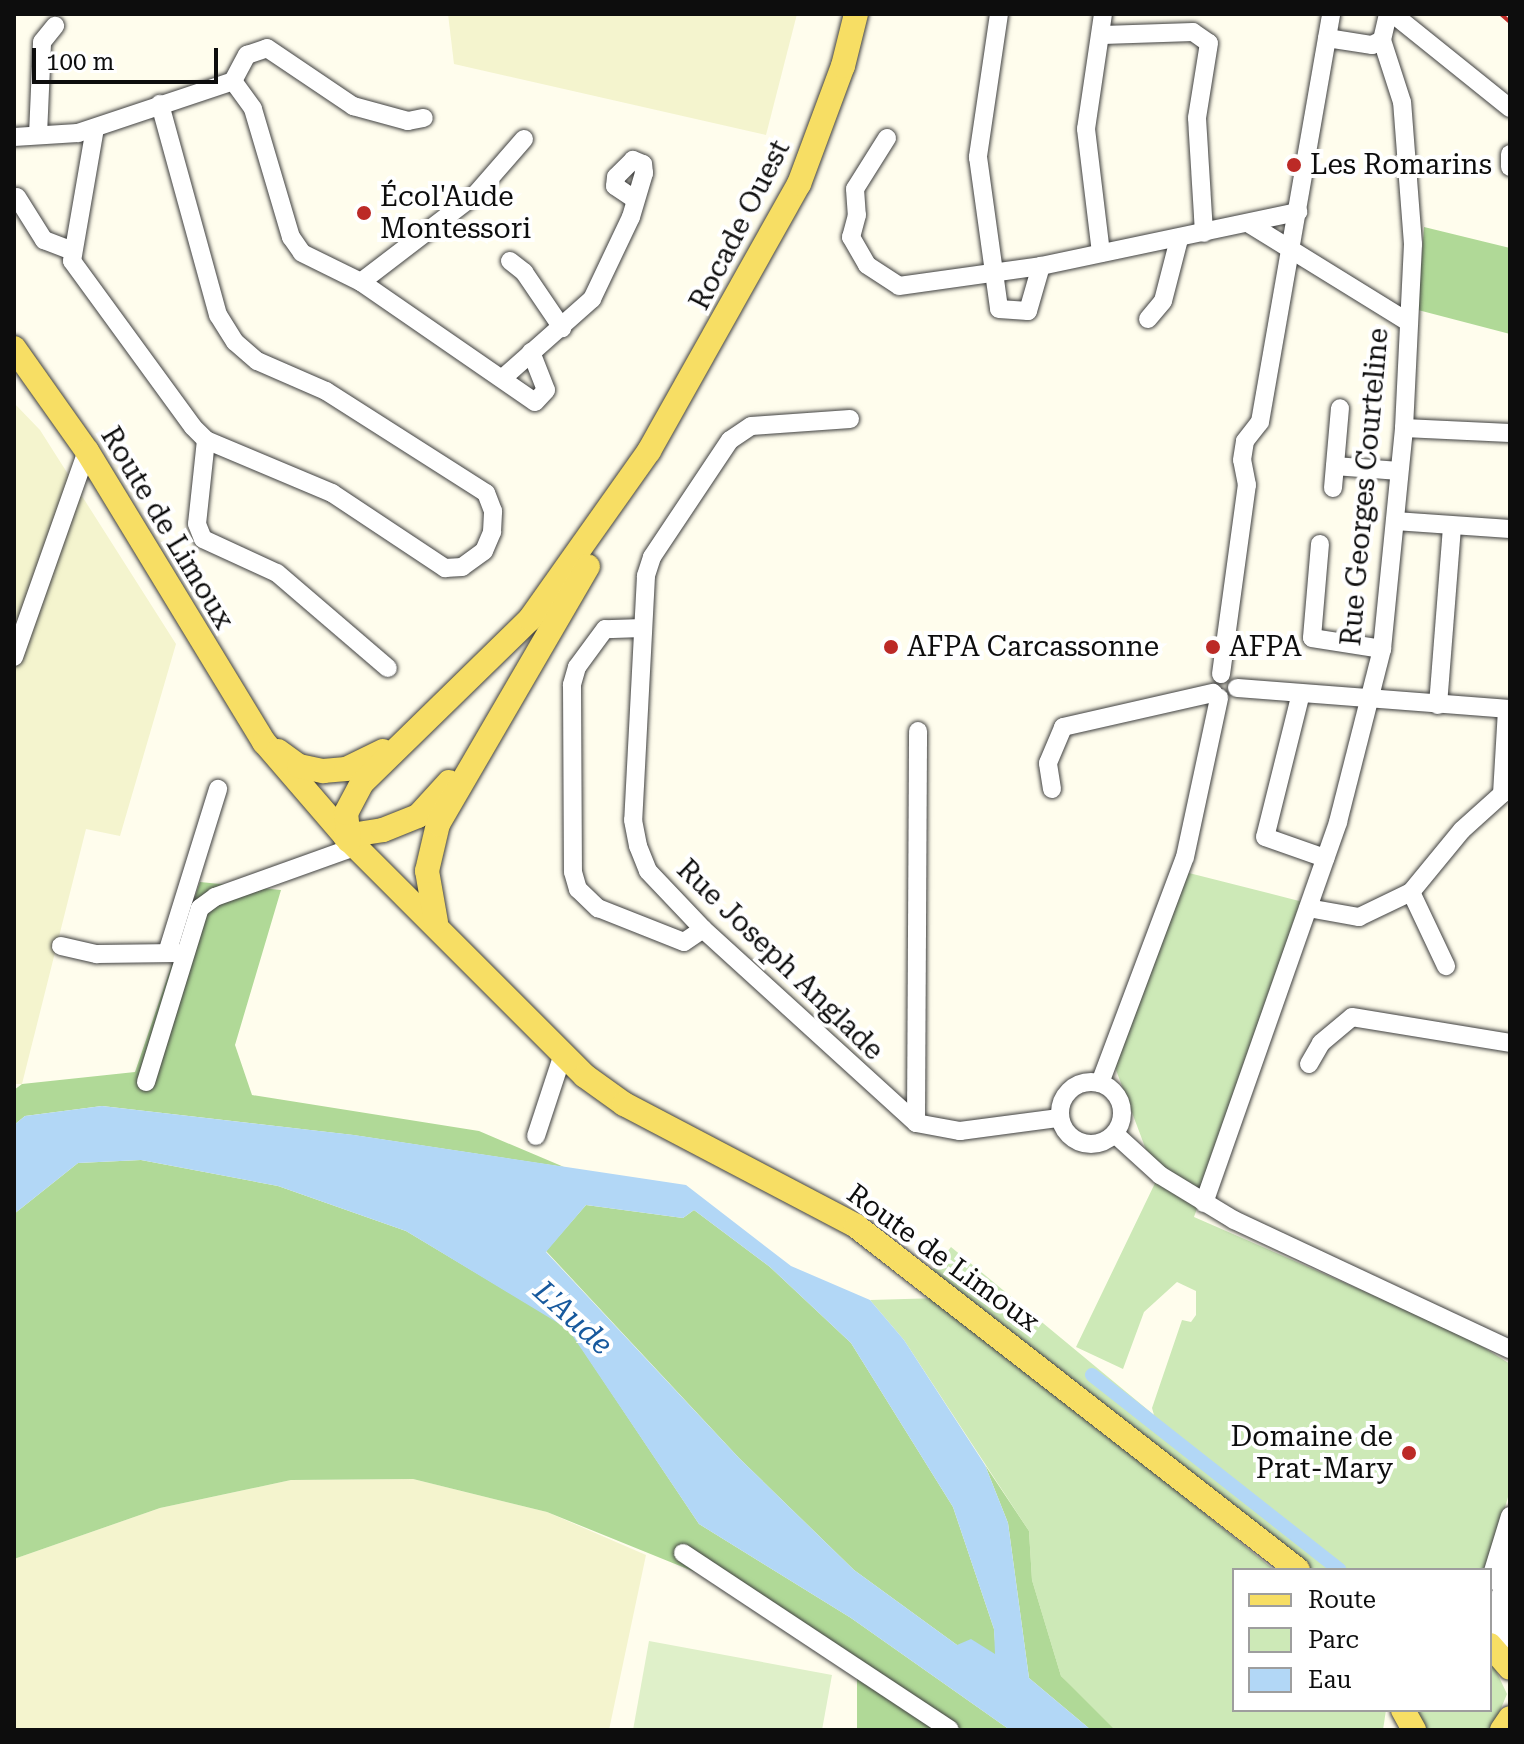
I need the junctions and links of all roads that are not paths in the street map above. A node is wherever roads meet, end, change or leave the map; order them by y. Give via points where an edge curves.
1 (856, 14) edge
2 (999, 14) edge
3 (1103, 14) edge
4 (1331, 14) edge
5 (1390, 14) edge
6 (55, 26) dead end
7 (1103, 35) junction
8 (1327, 38) junction
9 (1382, 40) junction
10 (233, 81) junction
11 (160, 104) junction
12 (1510, 108) edge
13 (424, 118) dead end
14 (95, 128) junction
15 (38, 135) junction
16 (14, 137) edge
17 (887, 138) dead end
18 (524, 139) dead end
19 (1510, 154) edge
20 (1510, 167) edge
21 (17, 197) dead end
22 (634, 199) dead end
23 (1298, 212) junction
24 (1248, 223) junction
25 (1204, 233) junction
26 (1179, 239) junction
27 (1291, 250) junction
28 (72, 251) junction
29 (1101, 253) junction
30 (510, 261) dead end
31 (1041, 266) junction
32 (994, 274) junction
33 (361, 282) junction
34 (1148, 319) dead end
35 (1408, 322) junction
36 (562, 328) junction
37 (14, 348) edge
38 (531, 352) junction
39 (504, 377) junction
40 (1340, 408) dead end
41 (850, 419) dead end
42 (1404, 428) junction
43 (1510, 433) edge
44 (206, 440) junction
45 (87, 451) junction
46 (649, 451) junction
47 (1335, 466) junction
48 (1399, 471) junction
49 (1333, 488) dead end
50 (1395, 521) junction
51 (1452, 527) junction
52 (1510, 529) edge
53 (1320, 544) dead end
54 (643, 628) junction
55 (1382, 649) junction
56 (14, 657) edge
57 (388, 668) dead end
58 (1221, 674) junction
59 (1237, 688) junction
60 (1216, 696) junction
61 (1300, 697) junction
62 (1369, 700) junction
63 (1438, 705) junction
64 (1508, 709) edge
65 (495, 718) junction
66 (918, 731) dead end
67 (408, 733) junction
68 (264, 742) junction
69 (218, 789) dead end
70 (1052, 789) dead end
71 (344, 845) junction
72 (1325, 858) junction
73 (1411, 892) junction
74 (1308, 908) junction
75 (438, 927) junction
76 (703, 929) junction
77 (61, 946) dead end
78 (176, 953) junction
79 (466, 958) junction
80 (1446, 966) dead end
81 (1510, 1043) edge
82 (563, 1054) junction
83 (1309, 1064) dead end
84 (146, 1082) dead end
85 (1100, 1083) junction
86 (1059, 1118) junction
87 (916, 1123) junction
88 (1115, 1134) junction
89 (536, 1136) dead end
90 (1204, 1203) junction
91 (1510, 1349) edge
92 (1510, 1516) edge
93 (683, 1553) dead end
94 (1510, 1559) edge
95 (1295, 1568) edge
96 (1492, 1574) edge
97 (1500, 1655) edge
98 (1510, 1718) edge
99 (950, 1730) edge
100 (1502, 1730) edge

1 - 46 main road, Rocade Ouest via 843,66 799,184
2 - 32 street via 978,157
3 - 7 street
4 - 8 street
5 - 9 street
5 - 12 street
6 - 15 street via 42,42
7 - 25 street via 1193,32 1209,43 1197,118
7 - 29 street via 1086,129
8 - 9 street via 1361,46
8 - 23 street
9 - 35 street, Rue Georges Courteline via 1402,102 1410,172
10 - 11 street
10 - 13 street via 247,55 267,48 353,106 408,121
10 - 33 street via 253,109 291,237 316,263
11 - 14 street
11 - 44 street via 218,315 235,342 257,361 326,391 486,493 493,522 484,551 462,567 445,568 332,493
14 - 15 street
14 - 28 street
15 - 16 street
17 - 32 street via 855,189 853,249 885,281 899,286
18 - 33 street via 476,194
19 - 20 street
21 - 28 street via 44,240
22 - 36 street via 631,217 592,299
23 - 24 street
23 - 27 street
24 - 25 street
24 - 27 street
25 - 26 street
26 - 29 street
26 - 34 street via 1163,301
27 - 35 street
27 - 58 street via 1260,422 1245,441 1247,485
28 - 44 street via 86,286
29 - 31 street
30 - 36 street via 524,272
31 - 32 street
31 - 32 street via 1028,311 999,309
33 - 39 street
35 - 42 street, Rue Georges Courteline
36 - 38 street
37 - 45 main road, Route de Limoux
38 - 39 street
38 - 39 street via 546,390 535,402
40 - 47 street
41 - 54 street, Rue Joseph Anglade via 751,426 730,440 652,557
42 - 43 street
42 - 48 street, Rue Georges Courteline
44 - 57 street via 197,524 203,539 277,573
45 - 56 street
45 - 68 main road, Route de Limoux
46 - 65 main road, Rocade Ouest via 615,522
46 - 67 main road, Rocade Ouest via 530,619
47 - 48 street
47 - 49 street
48 - 50 street, Rue Georges Courteline
50 - 51 street
50 - 55 street, Rue Georges Courteline
51 - 52 street
51 - 63 street
53 - 55 street via 1312,638
54 - 76 street, Rue Joseph Anglade via 633,820 638,846 648,871
54 - 76 street via 605,629 577,667 572,685 573,872 578,889 598,908 684,942
55 - 62 street, Rue Georges Courteline
58 - 59 street via 1232,677
58 - 60 street via 1213,681
59 - 60 street via 1231,697
59 - 61 street
60 - 70 street via 1063,727 1048,763
60 - 85 street via 1185,857
61 - 62 street
61 - 72 street via 1265,837
62 - 63 street
62 - 72 street, Rue Georges Courteline
63 - 64 street
64 - 73 street via 1502,794 1462,830
65 - 71 main road via 418,816
65 - 75 main road, Rocade Ouest via 438,824 427,871
66 - 87 street
67 - 68 main road, Rocade Ouest via 365,763 323,771 299,766
67 - 71 main road, Rocade Ouest via 352,799
68 - 71 main road
69 - 78 street
71 - 75 main road
71 - 78 street via 215,897 200,908
71 - 79 main road via 434,935
72 - 74 street, Rue Georges Courteline
73 - 74 street via 1359,917
73 - 80 street
74 - 90 street, Rue Georges Courteline
75 - 79 main road
76 - 87 street, Rue Joseph Anglade
77 - 78 street via 97,954
78 - 84 street
79 - 82 main road, Route de Limoux
81 - 83 street via 1352,1017 1321,1043
82 - 89 street
82 - 95 main road, Route de Limoux via 624,1104 807,1198 912,1265
85 - 86 street via 1071,1089
85 - 88 street via 1122,1105
86 - 87 street via 960,1131
86 - 88 street via 1065,1132 1086,1145
88 - 90 street via 1160,1175
90 - 91 street
92 - 96 street
93 - 99 street
94 - 97 street via 1501,1594
98 - 100 main road

